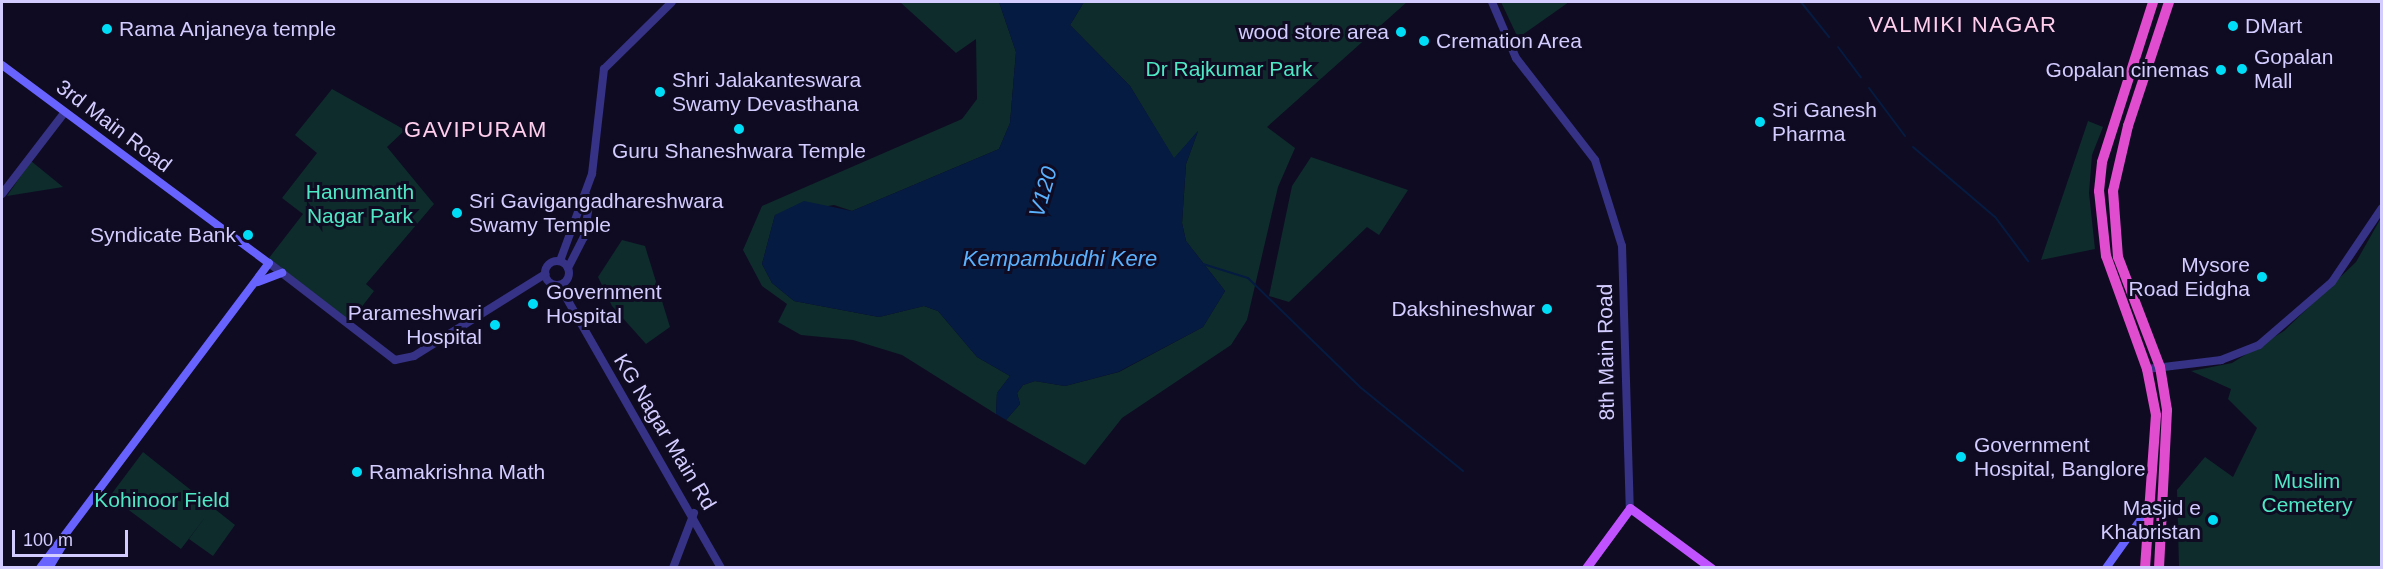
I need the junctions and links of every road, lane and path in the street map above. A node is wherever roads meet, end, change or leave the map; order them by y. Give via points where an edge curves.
1 (672, 2) edge
2 (1492, 2) edge
3 (2153, 2) edge
4 (2169, 2) edge
5 (2, 65) edge
6 (65, 112) junction
7 (2, 194) edge
8 (586, 195) junction
9 (2382, 208) edge
10 (560, 261) junction
11 (269, 263) junction
12 (568, 268) junction
13 (282, 273) junction
14 (545, 274) junction
15 (258, 282) junction
16 (559, 285) junction
17 (2160, 367) junction
18 (2147, 369) junction
19 (1630, 508) junction
20 (2146, 512) junction
21 (694, 513) junction
22 (66, 537) junction
23 (40, 567) edge
24 (49, 567) edge
25 (673, 567) edge
26 (721, 567) edge
27 (1586, 567) edge
28 (1711, 567) edge
29 (2106, 567) edge
30 (2145, 567) edge
31 (2159, 567) edge

1 - 8 street via 604,69
2 - 19 street, 8th Main Road via 1516,58 1595,160 1622,246
3 - 18 highway via 2102,162 2099,191 2106,256
4 - 17 highway via 2113,191 2118,257
5 - 6 main road, 3rd Main Road
6 - 7 street
6 - 11 main road, 3rd Main Road
8 - 10 street
8 - 12 street via 590,201 584,237
9 - 17 street via 2337,276 2272,336 2233,357
10 - 12 street
10 - 14 street via 549,264
11 - 13 street
11 - 15 main road
12 - 16 street via 568,279
13 - 14 street via 395,360 414,356
13 - 15 main road
14 - 16 street
15 - 22 main road
16 - 21 street, KG Nagar Main Rd
17 - 18 street
17 - 31 highway via 2167,410
18 - 20 highway via 2156,415
19 - 27 main road
19 - 28 main road
20 - 29 main road
20 - 30 highway
21 - 25 street
21 - 26 street, KG Nagar Main Rd
22 - 23 main road
22 - 24 main road

